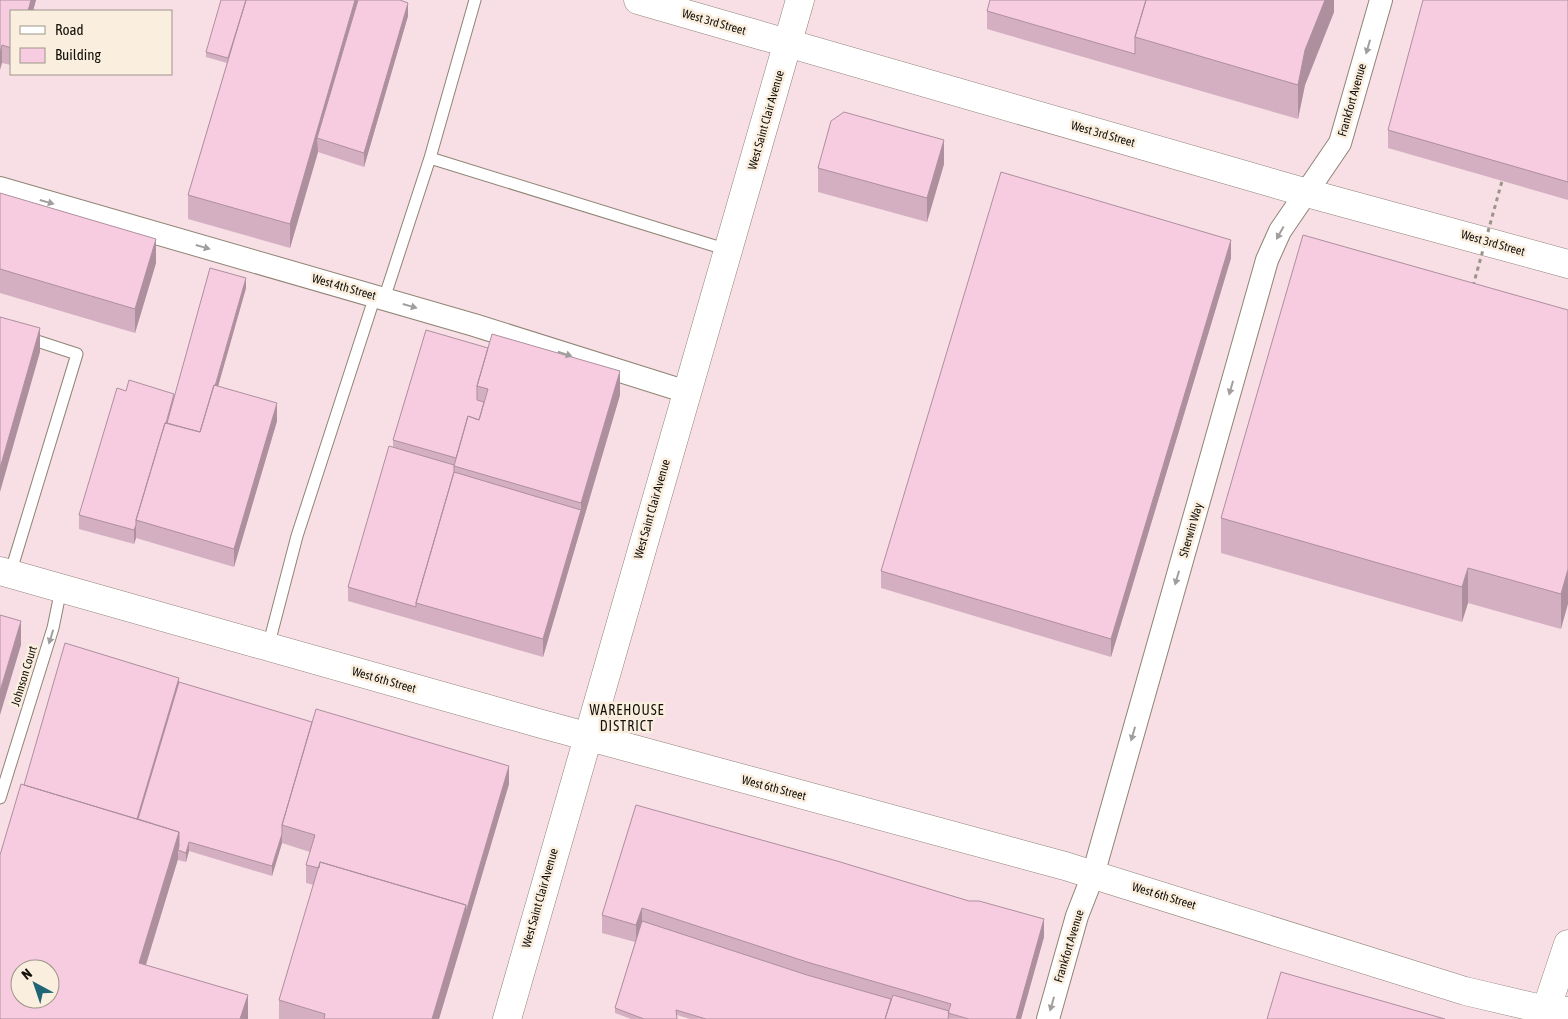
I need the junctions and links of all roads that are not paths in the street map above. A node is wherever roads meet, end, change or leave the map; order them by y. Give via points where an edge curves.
1 (475, 0) edge
2 (638, 0) edge
3 (800, 0) edge
4 (1381, 0) edge
5 (788, 44) junction
6 (430, 158) junction
7 (0, 188) edge
8 (1307, 193) junction
9 (728, 250) junction
10 (1568, 264) edge
11 (380, 298) junction
12 (0, 329) edge
13 (686, 392) junction
14 (5, 572) edge
15 (61, 589) junction
16 (268, 647) junction
17 (586, 737) junction
18 (0, 798) edge
19 (1093, 875) junction
20 (1568, 944) edge
21 (1552, 1013) edge
22 (506, 1019) edge
23 (1048, 1019) edge

1 - 6 lane
2 - 5 street, West 3rd Street
3 - 5 street, West Saint Clair Avenue
4 -> 8 street, Frankfort Avenue via 1340,143
5 - 8 street, West 3rd Street
5 - 9 street, West Saint Clair Avenue
6 - 9 lane
6 - 11 lane
7 -> 11 street, West 4th Street
8 - 10 street, West 3rd Street
8 -> 19 street, Sherwin Way via 1280,231 1267,260
9 - 13 street, West Saint Clair Avenue
11 -> 13 street, West 4th Street
11 - 16 lane via 298,536
12 - 14 lane via 77,354
13 - 17 street, West Saint Clair Avenue
14 - 15 street, West 6th Street
15 - 16 street, West 6th Street
15 -> 18 lane, Johnson Court via 53,628
16 - 17 street, West 6th Street
17 - 19 street, West 6th Street
17 - 22 street, West Saint Clair Avenue
19 - 21 street, West 6th Street via 1465,991
19 -> 23 street, Frankfort Avenue via 1077,916
20 - 21 street

